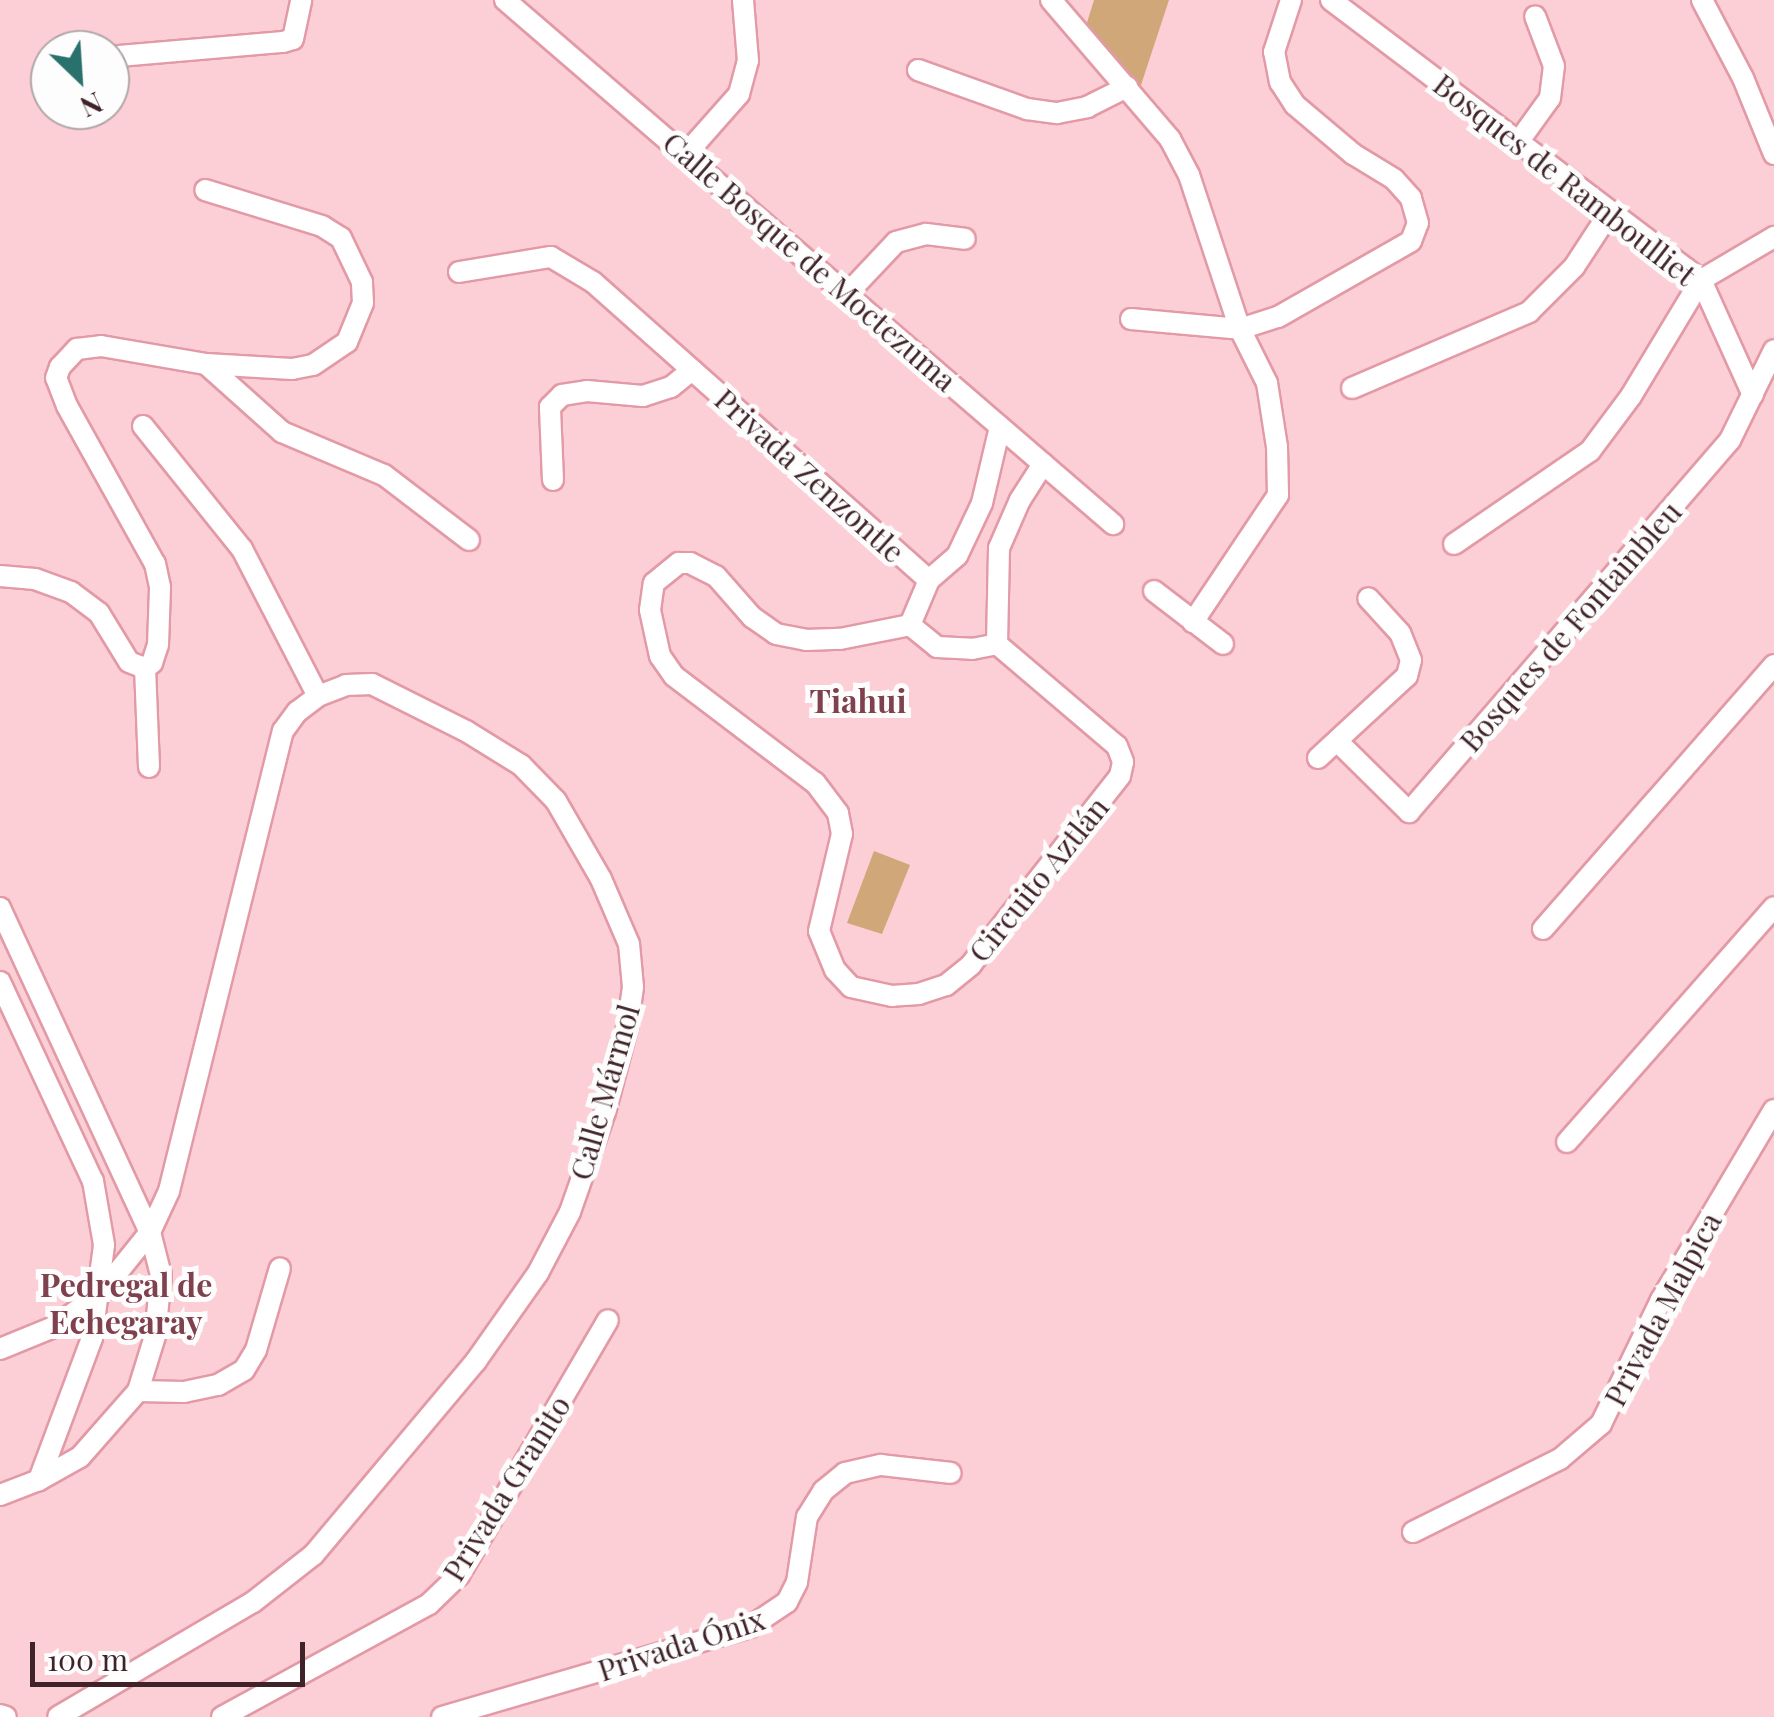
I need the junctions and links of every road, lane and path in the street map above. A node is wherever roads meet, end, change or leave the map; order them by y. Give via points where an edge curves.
1 (301, 0) edge
2 (505, 0) edge
3 (743, 0) edge
4 (1051, 0) edge
5 (1291, 0) edge
6 (1331, 0) edge
7 (1702, 0) edge
8 (1535, 16) dead end
9 (130, 55) edge
10 (918, 70) dead end
11 (1127, 87) junction
12 (1519, 142) junction
13 (686, 154) junction
14 (1774, 154) edge
15 (205, 190) dead end
16 (1610, 212) junction
17 (1774, 237) edge
18 (965, 239) dead end
19 (460, 272) dead end
20 (1701, 280) junction
21 (847, 294) junction
22 (1131, 320) dead end
23 (1240, 329) junction
24 (1774, 350) edge
25 (206, 364) junction
26 (692, 370) junction
27 (1352, 388) dead end
28 (1753, 395) junction
29 (144, 426) dead end
30 (1000, 426) junction
31 (1043, 464) junction
32 (553, 480) dead end
33 (1113, 524) dead end
34 (469, 540) dead end
35 (1454, 544) dead end
36 (0, 576) edge
37 (929, 580) junction
38 (1154, 591) dead end
39 (1368, 598) dead end
40 (1194, 622) junction
41 (910, 625) junction
42 (997, 644) junction
43 (1223, 644) dead end
44 (1774, 664) edge
45 (145, 668) junction
46 (318, 696) junction
47 (1338, 742) junction
48 (1318, 758) dead end
49 (149, 766) dead end
50 (1774, 907) edge
51 (0, 908) edge
52 (1543, 929) dead end
53 (0, 982) edge
54 (1774, 1110) edge
55 (1567, 1142) dead end
56 (150, 1232) junction
57 (280, 1268) dead end
58 (101, 1294) junction
59 (608, 1320) dead end
60 (0, 1349) edge
61 (138, 1390) junction
62 (951, 1473) dead end
63 (39, 1480) junction
64 (0, 1495) edge
65 (1413, 1532) dead end
66 (58, 1717) edge
67 (222, 1717) edge
68 (442, 1717) edge

1 - 9 street via 293,38 283,42
2 - 13 street, Calle Bosque de Moctezuma
3 - 13 street via 748,61 739,94
4 - 11 street
5 - 23 street via 1274,52 1280,82 1295,106 1394,179 1411,198 1418,222 1411,241 1390,256 1278,317
6 - 12 street, Bosques de Ramboulliet
7 - 14 street
8 - 12 street via 1554,66 1550,98
10 - 11 street via 1056,113 1087,108
11 - 23 street via 1170,139 1189,176
12 - 16 street, Bosques de Ramboulliet
13 - 21 street, Calle Bosque de Moctezuma
15 - 25 street via 341,238 362,282 363,303 347,342 312,365 292,370
16 - 20 street, Bosques de Ramboulliet
16 - 27 street via 1574,267 1529,312
17 - 20 street
18 - 21 street via 926,234 896,242
19 - 26 street, Privada Zenzontle via 551,257 593,282
20 - 28 street, Bosques de Ramboulliet
20 - 35 street via 1632,396 1590,451
21 - 30 street, Calle Bosque de Moctezuma
22 - 23 street
23 - 40 street via 1266,383 1278,495
24 - 28 street, Bosques de Fontainbleu
25 - 34 street via 282,432 384,475
25 - 45 street via 101,346 68,356 56,378 154,564 158,645
26 - 32 street, Privada Zenzontle via 671,387 642,396 562,394 550,407
26 - 37 street, Privada Zenzontle
28 - 47 street, Bosques de Fontainbleu via 1730,440 1409,812
29 - 46 street via 242,549
30 - 31 street, Calle Bosque de Moctezuma
30 - 37 street via 982,503 957,556
31 - 33 street, Calle Bosque de Moctezuma
31 - 42 street via 1000,548
36 - 45 street via 71,592 99,614 129,662
37 - 41 street
38 - 40 street
39 - 47 street via 1400,633 1411,660 1407,676
40 - 43 street
41 - 42 street via 937,647
41 - 42 street, Circuito Aztlán via 840,639 776,634 752,618 716,576 690,563 664,570 652,596 652,635 674,676 815,783 838,813 842,834 819,931 835,970 852,987 892,996 946,985 971,965 1120,776 1117,746
44 - 52 street
45 - 49 street
46 - 56 street via 283,731 169,1191
46 - 66 street, Calle Mármol via 372,684 402,696 522,765 556,801 629,944 633,987 624,1042 570,1212 538,1273 463,1376 313,1555 253,1602
47 - 48 street
50 - 55 street
51 - 56 street
53 - 58 street via 93,1181 104,1246
54 - 65 street, Privada Malpica via 1661,1300 1601,1424 1560,1459
56 - 58 street
56 - 61 street via 160,1275 155,1336
57 - 61 street via 244,1370 218,1385 184,1392
58 - 60 street via 54,1327
58 - 63 street via 92,1338
59 - 67 street, Privada Granito via 459,1575 429,1604
61 - 63 street via 80,1457
62 - 68 street, Privada Ónix via 880,1466 845,1473 807,1517 797,1582 787,1602 750,1627
63 - 64 street

